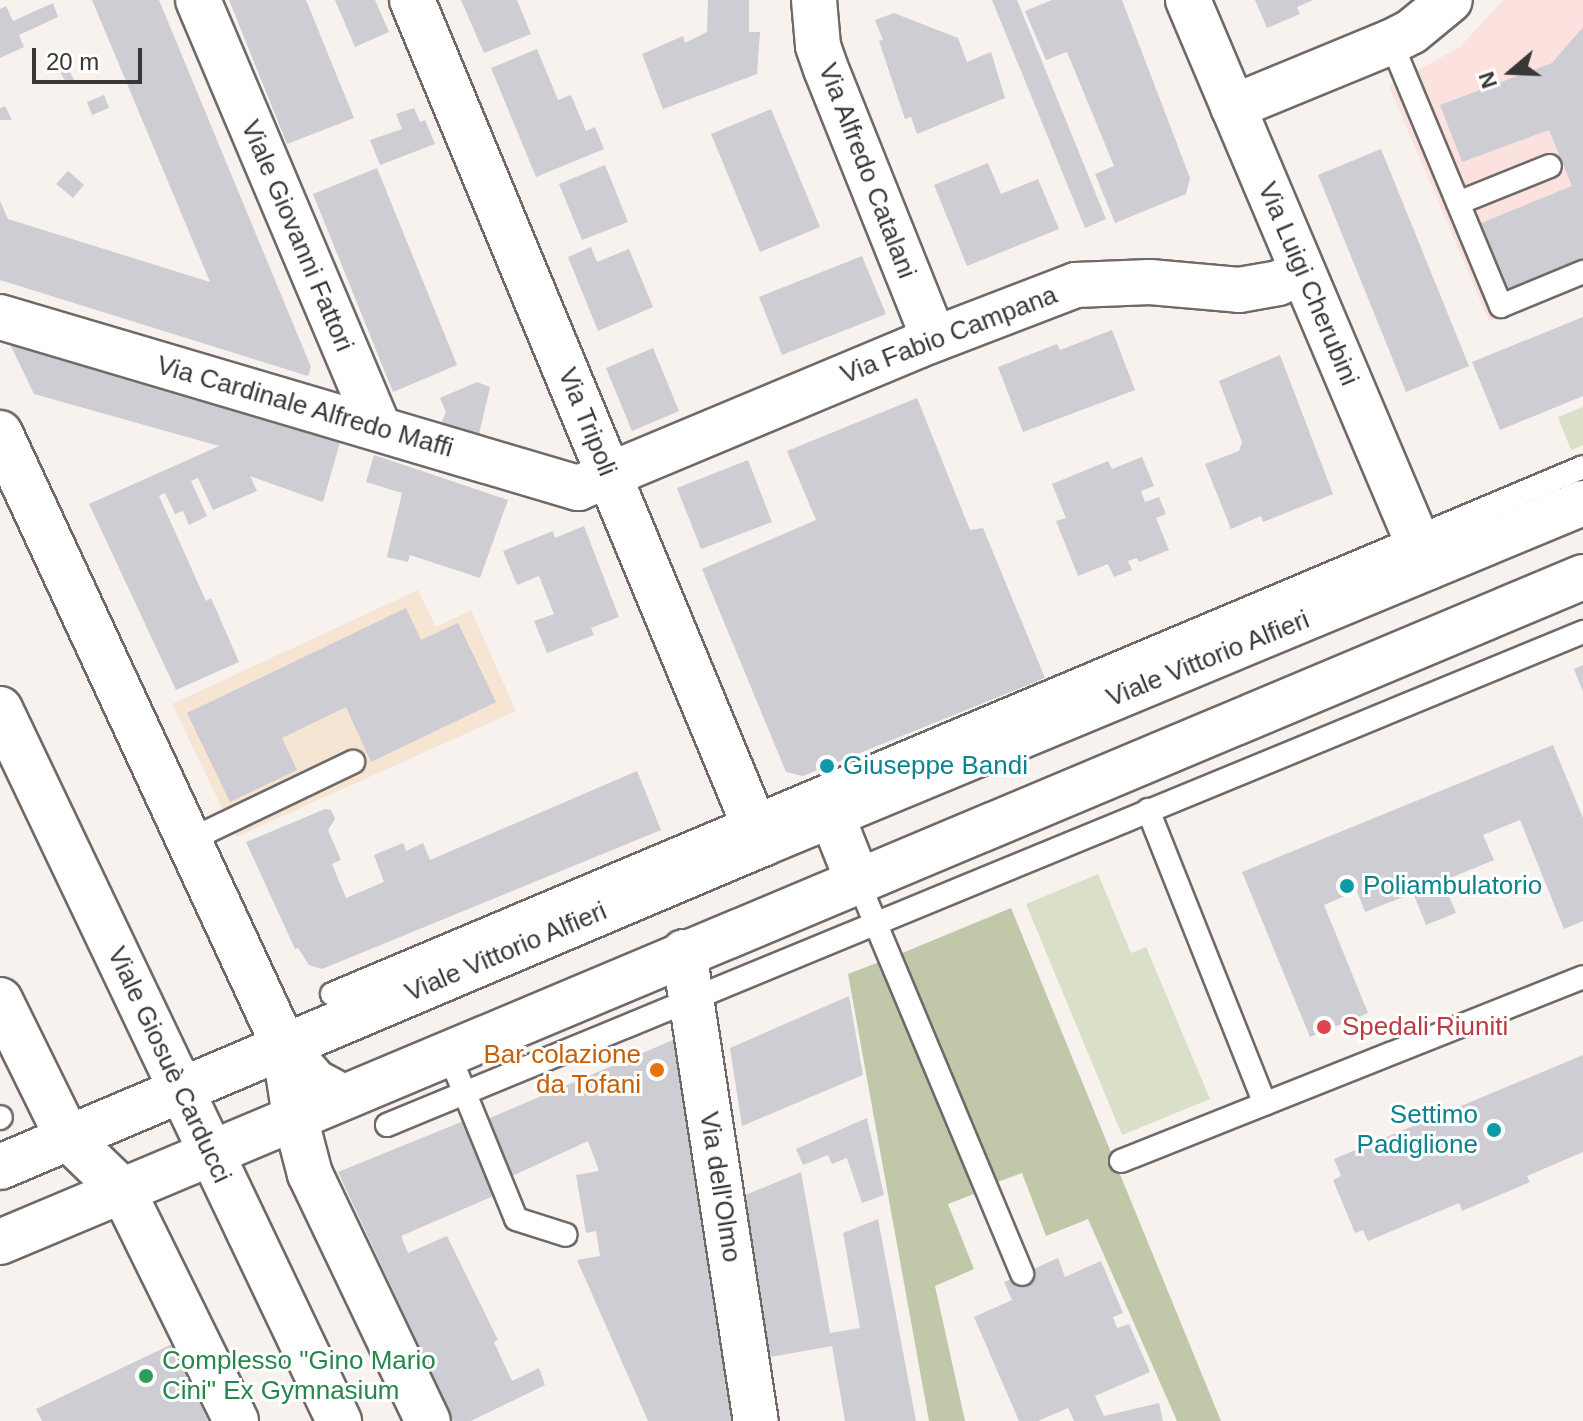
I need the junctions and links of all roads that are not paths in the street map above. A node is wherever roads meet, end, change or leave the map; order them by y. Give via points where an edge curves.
1 (198, 0) edge
2 (412, 0) edge
3 (814, 0) edge
4 (1188, 0) edge
5 (1450, 0) edge
6 (1391, 42) junction
7 (1233, 107) junction
8 (1550, 166) dead end
9 (1458, 203) junction
10 (1303, 272) junction
11 (1583, 272) edge
12 (0, 317) edge
13 (934, 339) junction
14 (379, 428) junction
15 (0, 433) edge
16 (1583, 467) edge
17 (609, 475) junction
18 (1583, 503) edge
19 (1422, 552) junction
20 (1583, 577) edge
21 (1583, 632) edge
22 (0, 709) edge
23 (353, 762) dead end
24 (1148, 810) junction
25 (832, 816) junction
26 (756, 831) junction
27 (190, 840) junction
28 (857, 879) junction
29 (875, 921) junction
30 (684, 952) junction
31 (1583, 977) edge
32 (332, 994) dead end
33 (0, 1000) edge
34 (692, 1000) junction
35 (284, 1046) junction
36 (448, 1052) junction
37 (181, 1090) junction
38 (465, 1093) junction
39 (341, 1096) junction
40 (1265, 1104) junction
41 (295, 1117) junction
42 (387, 1125) dead end
43 (68, 1138) junction
44 (210, 1155) junction
45 (1121, 1161) dead end
46 (0, 1167) edge
47 (123, 1191) junction
48 (566, 1235) dead end
49 (0, 1242) edge
50 (1022, 1274) dead end
51 (236, 1421) edge
52 (339, 1421) edge
53 (428, 1421) edge
54 (756, 1421) edge

1 - 14 street, Viale Giovanni Fattori
2 - 17 street, Via Tripoli
3 - 13 street, Via Alfredo Catalani via 826,69
4 - 7 street, Via Luigi Cherubini
5 - 6 street
6 - 7 street
6 - 9 lane
7 - 10 street, Via Luigi Cherubini
8 - 9 lane
9 - 11 lane via 1501,306
10 - 13 street, Via Fabio Campana via 1239,290 1150,282 1076,285
10 - 19 street, Via Luigi Cherubini
12 - 14 street, Via Cardinale Alfredo Maffi
13 - 17 street, Via Fabio Campana
14 - 17 street, Via Cardinale Alfredo Maffi via 578,488
15 - 27 street
16 - 19 lane
17 - 26 street, Via Tripoli
18 - 19 street, Viale Vittorio Alfieri
19 - 25 street, Viale Vittorio Alfieri
19 - 26 lane
20 - 28 street
21 - 24 lane
22 - 37 street, Viale Giosuè Carducci
23 - 27 lane
24 - 29 lane
24 - 40 lane
25 - 26 street, Viale Vittorio Alfieri
25 - 28 street
26 - 32 lane
26 - 35 street, Viale Vittorio Alfieri
27 - 35 street
28 - 29 lane
28 - 30 street
29 - 34 lane
29 - 50 lane
30 - 34 street, Via dell'Olmo
30 - 36 street
31 - 40 lane
33 - 43 street
34 - 38 lane
34 - 54 street, Via dell'Olmo
35 - 37 street, Viale Vittorio Alfieri
35 - 39 street via 315,1082
35 - 41 street
36 - 38 lane
36 - 39 street
37 - 43 street, Viale Vittorio Alfieri
37 - 44 street, Viale Giosuè Carducci
38 - 42 lane
38 - 48 lane via 516,1219
39 - 41 street
40 - 45 lane
41 - 44 street
41 - 53 street via 310,1174
43 - 46 street, Viale Vittorio Alfieri
43 - 47 street
44 - 47 street
44 - 52 street, Viale Giosuè Carducci
47 - 49 street
47 - 51 street

